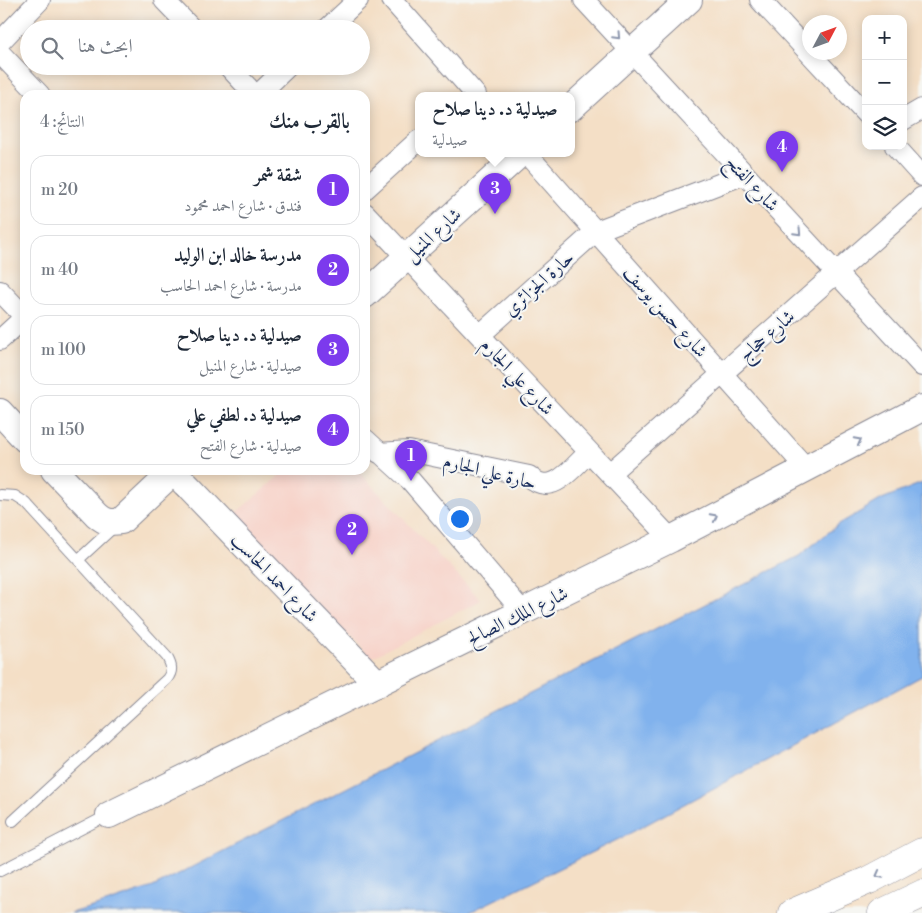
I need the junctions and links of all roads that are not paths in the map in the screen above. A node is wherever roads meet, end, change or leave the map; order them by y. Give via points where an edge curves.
1 (40, 0) edge
2 (164, 0) edge
3 (358, 0) edge
4 (392, 0) edge
5 (584, 0) edge
6 (688, 0) edge
7 (760, 0) edge
8 (21, 20) edge
9 (183, 20) edge
10 (337, 20) edge
11 (20, 21) edge
12 (0, 42) edge
13 (632, 52) junction
14 (0, 53) edge
15 (20, 74) edge
16 (21, 75) edge
17 (237, 75) edge
18 (278, 75) edge
19 (35, 90) edge
20 (251, 90) edge
21 (262, 90) edge
22 (471, 92) edge
23 (575, 104) edge
24 (922, 109) edge
25 (862, 110) edge
26 (907, 118) edge
27 (415, 144) edge
28 (899, 150) edge
29 (517, 157) edge
30 (530, 157) edge
31 (745, 174) junction
32 (922, 176) edge
33 (370, 184) edge
34 (922, 197) edge
35 (370, 218) edge
36 (596, 231) junction
37 (406, 258) junction
38 (836, 273) junction
39 (370, 290) edge
40 (0, 291) edge
41 (20, 312) edge
42 (20, 322) edge
43 (480, 335) junction
44 (0, 340) edge
45 (922, 366) edge
46 (722, 374) junction
47 (922, 408) edge
48 (0, 412) edge
49 (20, 433) edge
50 (372, 446) edge
51 (589, 452) junction
52 (806, 468) junction
53 (610, 473) junction
54 (59, 475) edge
55 (168, 475) edge
56 (178, 475) edge
57 (0, 495) edge
58 (121, 521) junction
59 (671, 539) junction
60 (78, 560) junction
61 (523, 612) junction
62 (378, 684) junction
63 (109, 815) joint
64 (13, 821) dead end
65 (922, 852) edge
66 (0, 871) edge
67 (922, 894) edge
68 (792, 913) edge
69 (882, 913) edge

1 - 8 street
2 - 9 street
3 - 10 street
4 - 22 street
5 -> 13 street, شارع الفتح
6 - 13 street
7 - 25 street
11 - 12 street
13 - 23 street
13 - 31 street, شارع الفتح
14 - 15 street
16 - 19 street
17 - 20 street
18 - 21 street
24 - 26 street
27 - 33 street
28 - 32 street
29 - 37 street, شارع المنيل
30 - 36 street, شارع حسن يوسف
31 - 36 street
31 -> 38 street, شارع الفتح
34 - 38 street, شارع حجاج
35 - 37 street, شارع علي الجارم
36 - 43 street, حارة الجزائري
36 - 46 street, شارع حسن يوسف
37 - 39 street, شارع المنيل
37 - 43 street, شارع علي الجارم
38 - 45 street, شارع الفتح
38 - 46 street, شارع حجاج
40 - 41 street
42 - 44 street
43 - 51 street, شارع علي الجارم
46 - 52 street, شارع حسن يوسف
46 - 53 street, شارع حجاج
52 -> 47 street, شارع الملك الصالح
48 - 49 street
50 - 51 street, حارة علي الجارم via 529,476 547,485 560,479
50 - 61 street via 411,481
51 - 53 street, شارع علي الجارم
59 -> 52 street, شارع الملك الصالح
53 - 59 street, شارع علي الجارم
54 - 58 street via 104,521
55 - 58 street
56 - 62 street, شارع احمد الحاسب
57 - 60 lane via 15,496 26,503
58 - 60 lane
59 - 61 street, شارع الملك الصالح
60 - 64 lane via 167,657 172,664 172,672
61 - 62 street, شارع الملك الصالح
62 - 63 street, شارع الملك الصالح
63 - 66 lane
65 -> 68 highway via 869,880
67 - 69 highway

